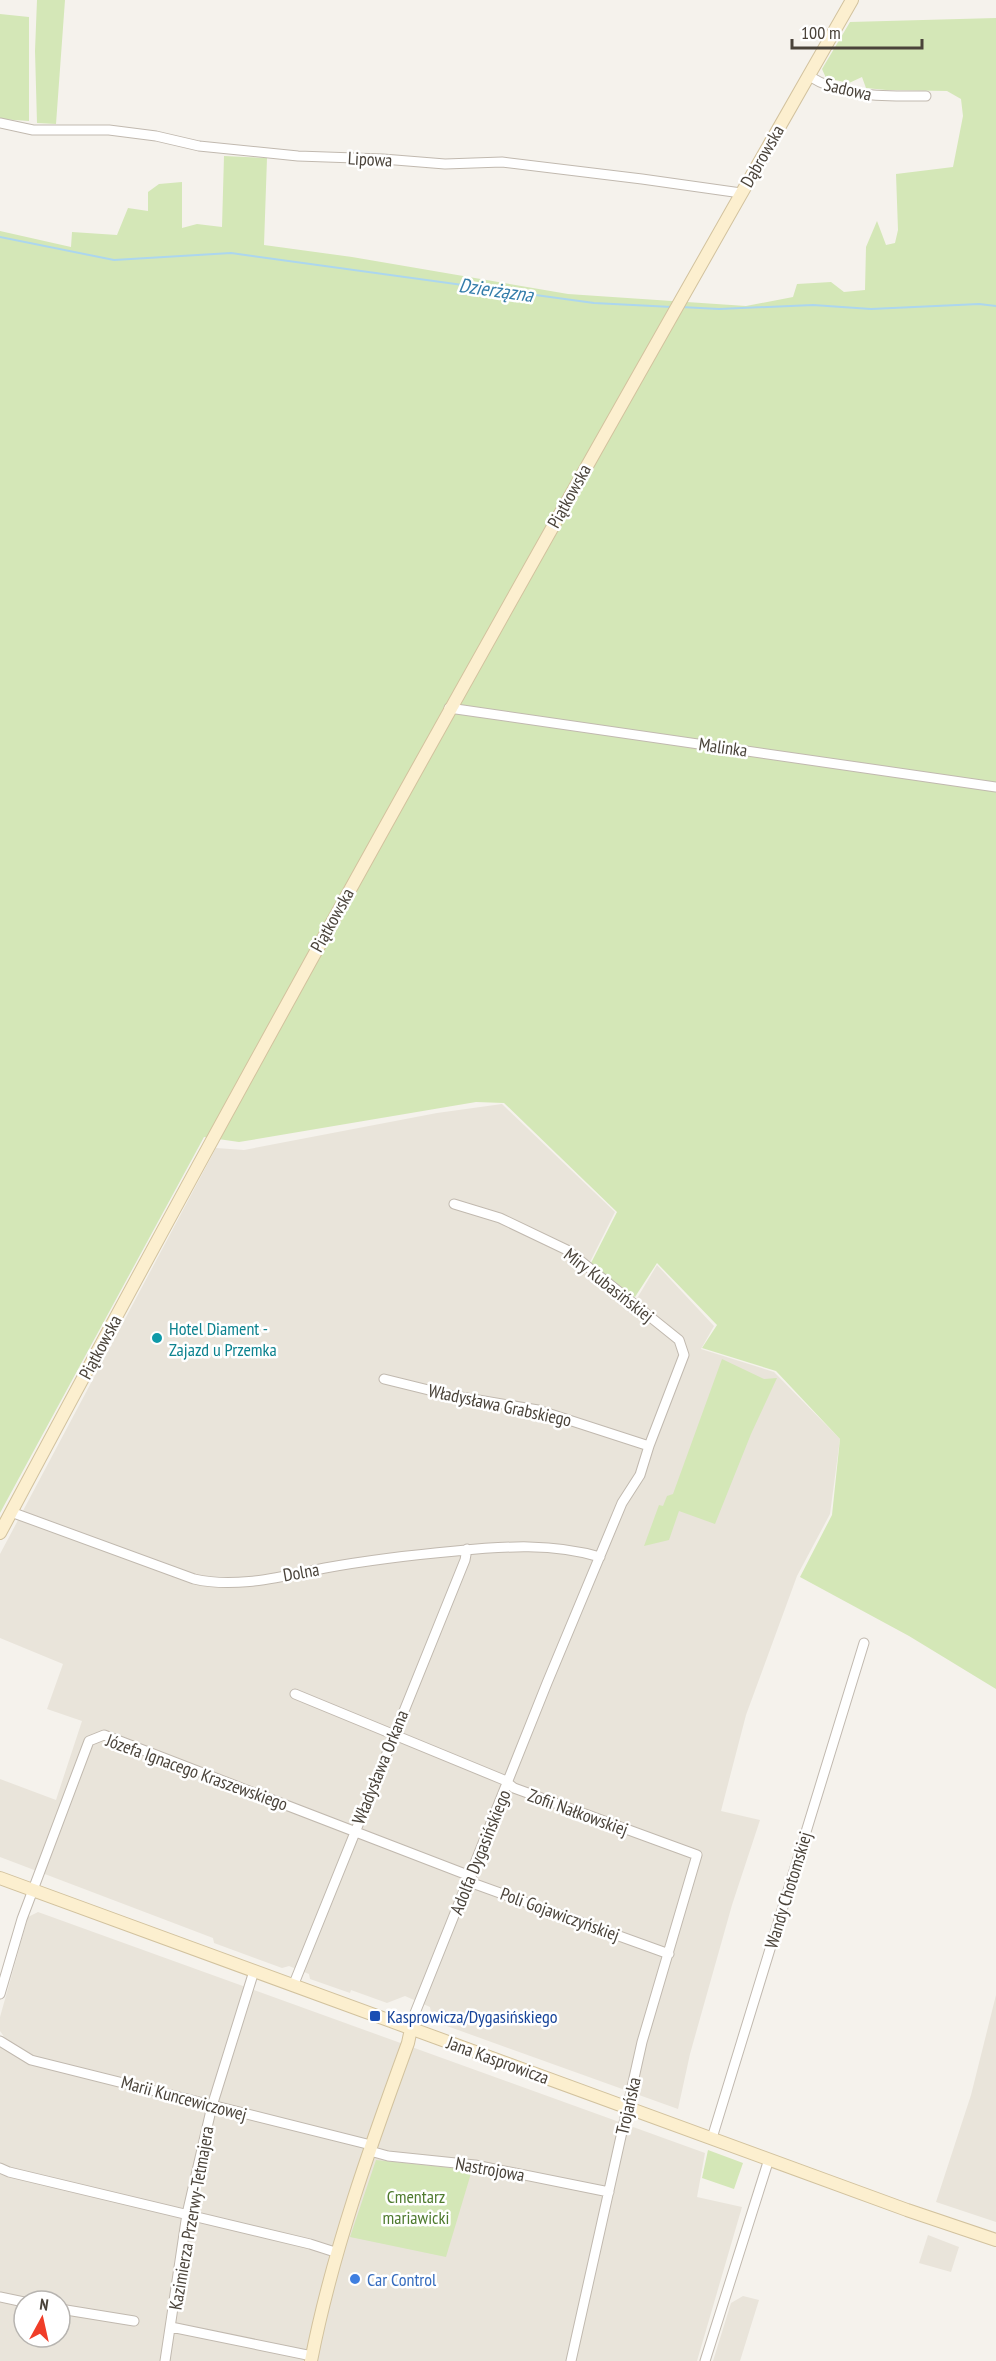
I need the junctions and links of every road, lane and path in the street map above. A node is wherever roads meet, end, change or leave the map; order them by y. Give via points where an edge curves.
1 (852, 0) edge
2 (809, 76) junction
3 (926, 96) dead end
4 (0, 123) edge
5 (741, 193) junction
6 (673, 312) joint
7 (449, 708) junction
8 (996, 786) edge
9 (454, 1204) dead end
10 (684, 1355) joint
11 (384, 1379) dead end
12 (649, 1446) junction
13 (6, 1518) edge
14 (0, 1533) edge
15 (467, 1549) junction
16 (600, 1557) junction
17 (864, 1643) dead end
18 (295, 1694) dead end
19 (393, 1734) junction
20 (508, 1783) junction
21 (355, 1830) junction
22 (697, 1855) joint
23 (471, 1877) junction
24 (0, 1878) edge
25 (33, 1890) junction
26 (669, 1954) junction
27 (254, 1971) junction
28 (293, 1986) junction
29 (0, 1994) edge
30 (411, 2029) junction
31 (0, 2041) edge
32 (212, 2106) junction
33 (627, 2107) junction
34 (712, 2138) junction
35 (370, 2148) junction
36 (769, 2159) junction
37 (0, 2168) edge
38 (609, 2192) junction
39 (187, 2214) junction
40 (996, 2240) edge
41 (338, 2253) junction
42 (72, 2310) edge
43 (134, 2321) dead end
44 (171, 2327) junction
45 (311, 2358) edge
46 (165, 2361) edge
47 (571, 2361) edge
48 (705, 2361) edge

1 - 2 main road, Dąbrowska
2 - 3 street, Sadowa via 822,85 870,97
2 - 5 main road, Dąbrowska
4 - 5 street, Lipowa via 33,130 109,130 199,146 298,156 445,164 501,162
5 - 6 main road, Dąbrowska
6 - 7 main road, Piątkowska
7 - 8 street, Malinka
7 - 13 main road, Piątkowska
9 - 10 street, Miry Kubasińskiej via 500,1218 567,1250 679,1340
10 - 12 street, Adolfa Dygasińskiego
11 - 12 street, Władysława Grabskiego via 538,1410
12 - 16 street, Adolfa Dygasińskiego via 640,1476 622,1503
13 - 14 main road, Piątkowska
13 - 15 street, Dolna via 212,1583 260,1580 384,1558
15 - 16 street, Dolna via 545,1546
15 - 19 street, Władysława Orkana
16 - 20 street, Adolfa Dygasińskiego
17 - 34 street, Wandy Chotomskiej
18 - 19 street, Zofii Nałkowskiej
19 - 20 street, Zofii Nałkowskiej
19 - 21 street, Władysława Orkana
20 - 22 street, Zofii Nałkowskiej
20 - 23 street, Adolfa Dygasińskiego
21 - 23 street, Poli Gojawiczyńskiej
21 - 25 street, Józefa Ignacego Kraszewskiego via 104,1735 89,1741
21 - 28 street, Władysława Orkana
22 - 26 street, Trojańska
23 - 26 street, Poli Gojawiczyńskiej via 475,1884
23 - 30 street, Adolfa Dygasińskiego
24 - 25 main road, Jana Kasprowicza
25 - 27 main road, Jana Kasprowicza
25 - 29 street, Józefa Ignacego Kraszewskiego
26 - 33 street, Trojańska
27 - 28 main road, Jana Kasprowicza
27 - 32 street, Kazimierza Przerwy-Tetmajera
28 - 30 main road, Jana Kasprowicza
30 - 33 main road, Jana Kasprowicza
30 - 35 main road, Adolfa Dygasińskiego
31 - 32 street, Marii Kuncewiczowej via 31,2060
32 - 35 street, Marii Kuncewiczowej
32 - 39 street, Kazimierza Przerwy-Tetmajera
33 - 34 main road, Jana Kasprowicza
33 - 38 street, Trojańska
34 - 36 main road, Jana Kasprowicza
35 - 38 street, Nastrojowa via 388,2156 475,2165
35 - 41 main road, Adolfa Dygasińskiego
36 - 40 main road, Jana Kasprowicza
36 - 48 street
37 - 39 street
38 - 47 street, Trojańska
39 - 41 street
39 - 44 street, Kazimierza Przerwy-Tetmajera
41 - 45 main road, Adolfa Dygasińskiego
42 - 43 street
44 - 45 street, Kazimierza Przerwy-Tetmajera
44 - 46 street, Kazimierza Przerwy-Tetmajera

